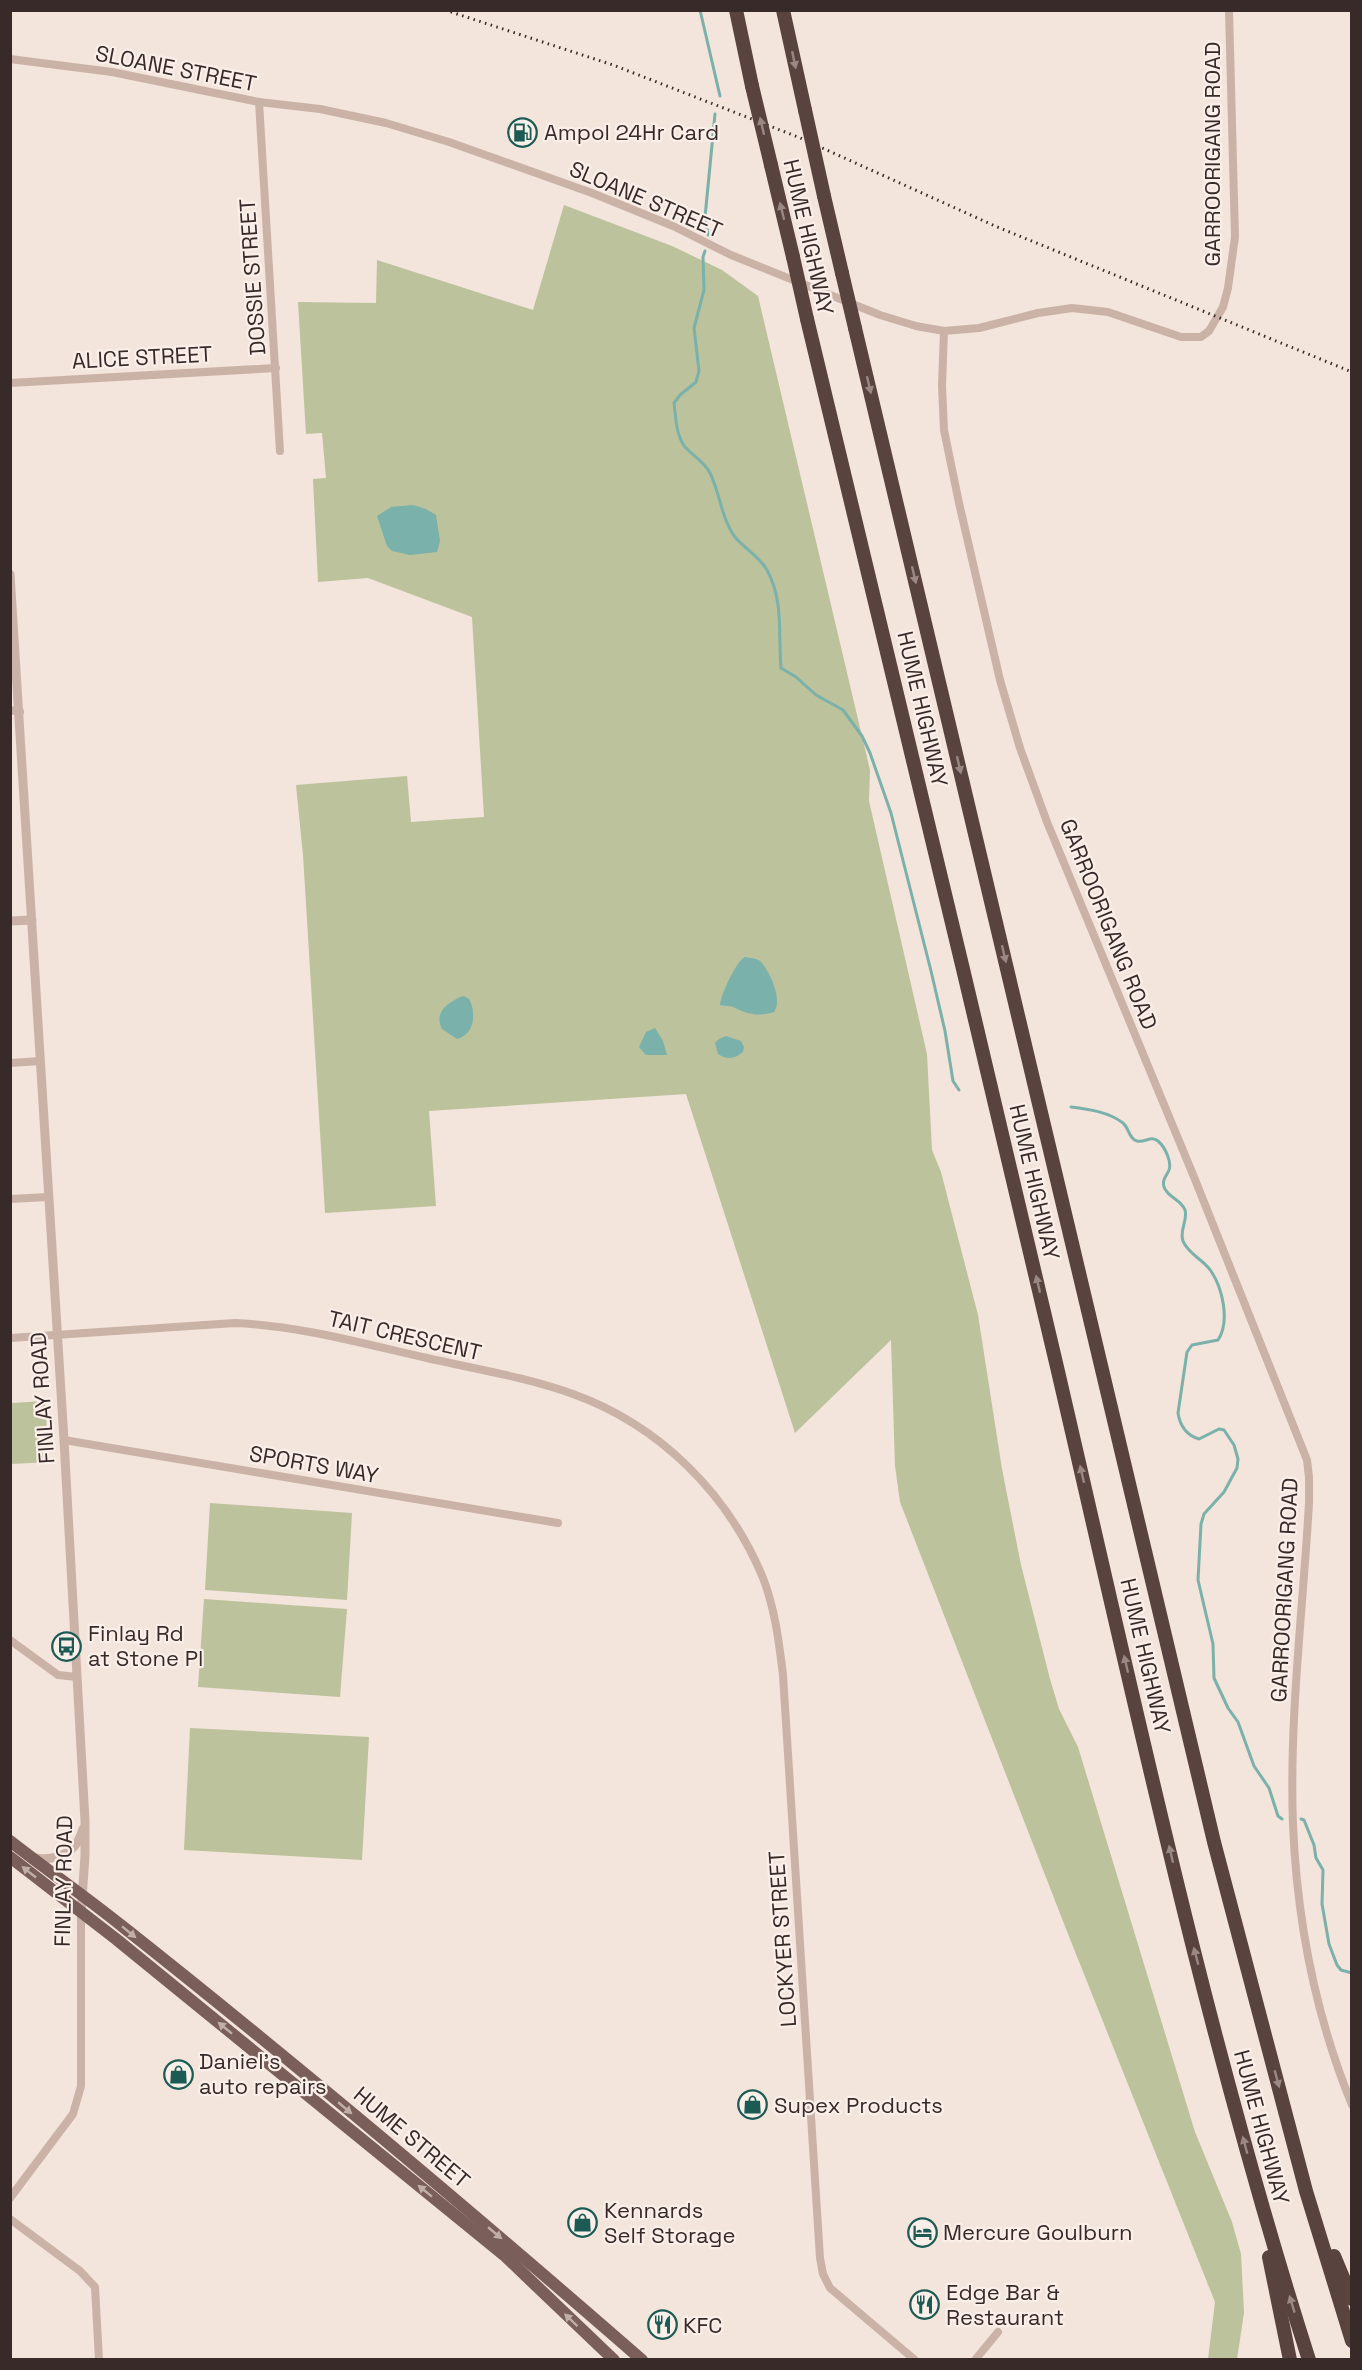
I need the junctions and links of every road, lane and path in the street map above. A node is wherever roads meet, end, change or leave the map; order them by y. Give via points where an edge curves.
1 (736, 10) edge
2 (783, 10) edge
3 (1229, 10) edge
4 (10, 58) edge
5 (259, 102) junction
6 (944, 331) junction
7 (276, 368) junction
8 (10, 383) edge
9 (280, 451) dead end
10 (10, 574) edge
11 (15, 711) edge
12 (32, 920) junction
13 (10, 921) edge
14 (40, 1061) junction
15 (10, 1063) edge
16 (48, 1197) junction
17 (10, 1199) edge
18 (57, 1335) junction
19 (10, 1338) edge
20 (64, 1440) junction
21 (711, 1491) joint
22 (558, 1523) dead end
23 (10, 1640) edge
24 (77, 1677) junction
25 (85, 1821) junction
26 (10, 1841) edge
27 (10, 1857) edge
28 (31, 1857) junction
29 (83, 1896) junction
30 (81, 1912) junction
31 (1352, 2105) edge
32 (1306, 2191) junction
33 (10, 2198) edge
34 (1260, 2202) junction
35 (10, 2219) edge
36 (1352, 2299) edge
37 (998, 2332) dead end
38 (1352, 2341) edge
39 (99, 2360) edge
40 (614, 2360) edge
41 (642, 2360) edge
42 (915, 2360) edge
43 (975, 2360) edge
44 (1290, 2360) edge
45 (1309, 2360) edge

34 -> 1 highway, HUME HIGHWAY, bridge via 1184,1911
2 -> 32 highway, HUME HIGHWAY, bridge via 1214,1842
3 - 6 street, GARROORIGANG ROAD via 1235,237 1228,288 1220,314 1209,331 1201,337 1181,338 1108,312 1072,308 979,328
4 - 5 street, SLOANE STREET via 112,72
5 - 6 street, SLOANE STREET via 320,109 449,142 592,193 880,315
5 - 7 street, DOSSIE STREET
6 - 31 street, GARROORIGANG ROAD via 944,430 1000,680 1020,748 1306,1460 1309,1503 1293,1754 1295,1859 1318,1999
7 - 8 street, ALICE STREET
7 - 9 street, DOSSIE STREET
10 - 11 street, FINLAY ROAD
11 - 12 street, FINLAY ROAD
12 - 13 street
12 - 14 street, FINLAY ROAD
14 - 15 street
14 - 16 street, FINLAY ROAD
16 - 17 street
16 - 18 street, FINLAY ROAD
18 - 19 street, TAIT CRESCENT
18 - 20 street, FINLAY ROAD
18 - 21 street, TAIT CRESCENT via 203,1325 268,1325 525,1380 607,1408 686,1464
20 - 22 street, SPORTS WAY
20 - 24 street, FINLAY ROAD
21 - 42 street, LOCKYER STREET via 735,1523 763,1579 779,1641 822,2266 830,2288
23 - 24 street via 58,1675
24 - 25 street, FINLAY ROAD
25 - 28 street via 77,1844 64,1856
25 - 29 street, FINLAY ROAD
26 - 28 main road, HUME STREET
30 -> 27 main road, HUME STREET
28 - 29 main road, HUME STREET
29 - 30 street, FINLAY ROAD
29 -> 41 main road, HUME STREET via 496,2234
30 - 33 street, FINLAY ROAD via 81,2086 74,2114
40 -> 30 main road, HUME STREET via 504,2255
32 - 36 highway
32 - 38 highway, HUME HIGHWAY
34 - 44 highway
45 -> 34 highway, HUME HIGHWAY
35 - 39 street via 80,2271 95,2287
37 - 43 street

